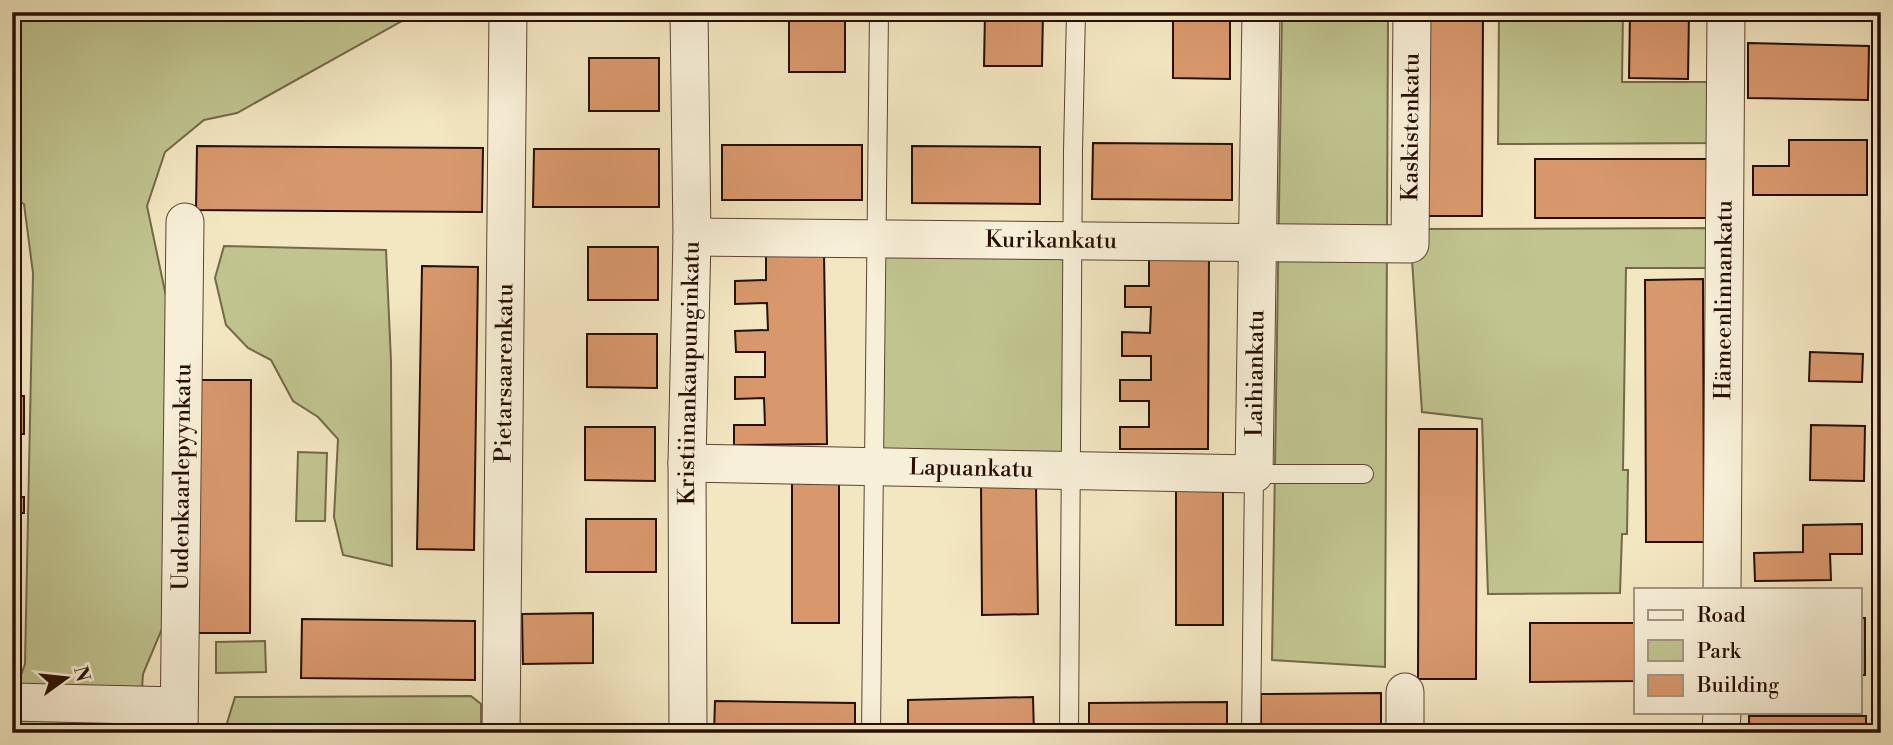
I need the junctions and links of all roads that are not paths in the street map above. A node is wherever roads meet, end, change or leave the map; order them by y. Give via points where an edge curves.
1 (508, 12) edge
2 (689, 12) edge
3 (879, 12) edge
4 (1076, 12) edge
5 (1261, 12) edge
6 (1412, 12) edge
7 (1726, 12) edge
8 (185, 222) dead end
9 (692, 237) junction
10 (876, 239) junction
11 (1072, 241) junction
12 (1257, 242) junction
13 (1410, 244) joint
14 (687, 463) junction
15 (874, 467) junction
16 (1071, 470) junction
17 (1254, 474) junction
18 (1364, 474) dead end
19 (1722, 588) edge
20 (1405, 692) dead end
21 (12, 702) edge
22 (1721, 714) edge
23 (179, 719) edge
24 (501, 733) edge
25 (688, 733) edge
26 (871, 733) edge
27 (1069, 733) edge
28 (1251, 733) edge
29 (1405, 733) edge
30 (1721, 733) edge

1 - 24 street, Pietarsaarenkatu
2 - 9 street, Kristiinankaupunginkatu
3 - 10 lane
4 - 11 lane
5 - 12 street, Laihiankatu
6 - 13 street, Kaskistenkatu
7 - 19 street, Hämeenlinnankatu
8 - 23 street, Uudenkaarlepyynkatu
9 - 10 street, Kurikankatu
9 - 14 street, Kristiinankaupunginkatu
10 - 11 street, Kurikankatu
10 - 15 lane
11 - 12 street, Kurikankatu
11 - 16 lane
12 - 13 street, Kurikankatu
12 - 17 street, Laihiankatu
14 - 15 street, Lapuankatu
14 - 25 street, Kristiinankaupunginkatu
15 - 16 street, Lapuankatu
15 - 26 lane
16 - 17 street, Lapuankatu
16 - 27 lane
17 - 18 lane
17 - 28 lane, Laihiankatu
20 - 29 street
21 - 23 street
22 - 30 street

